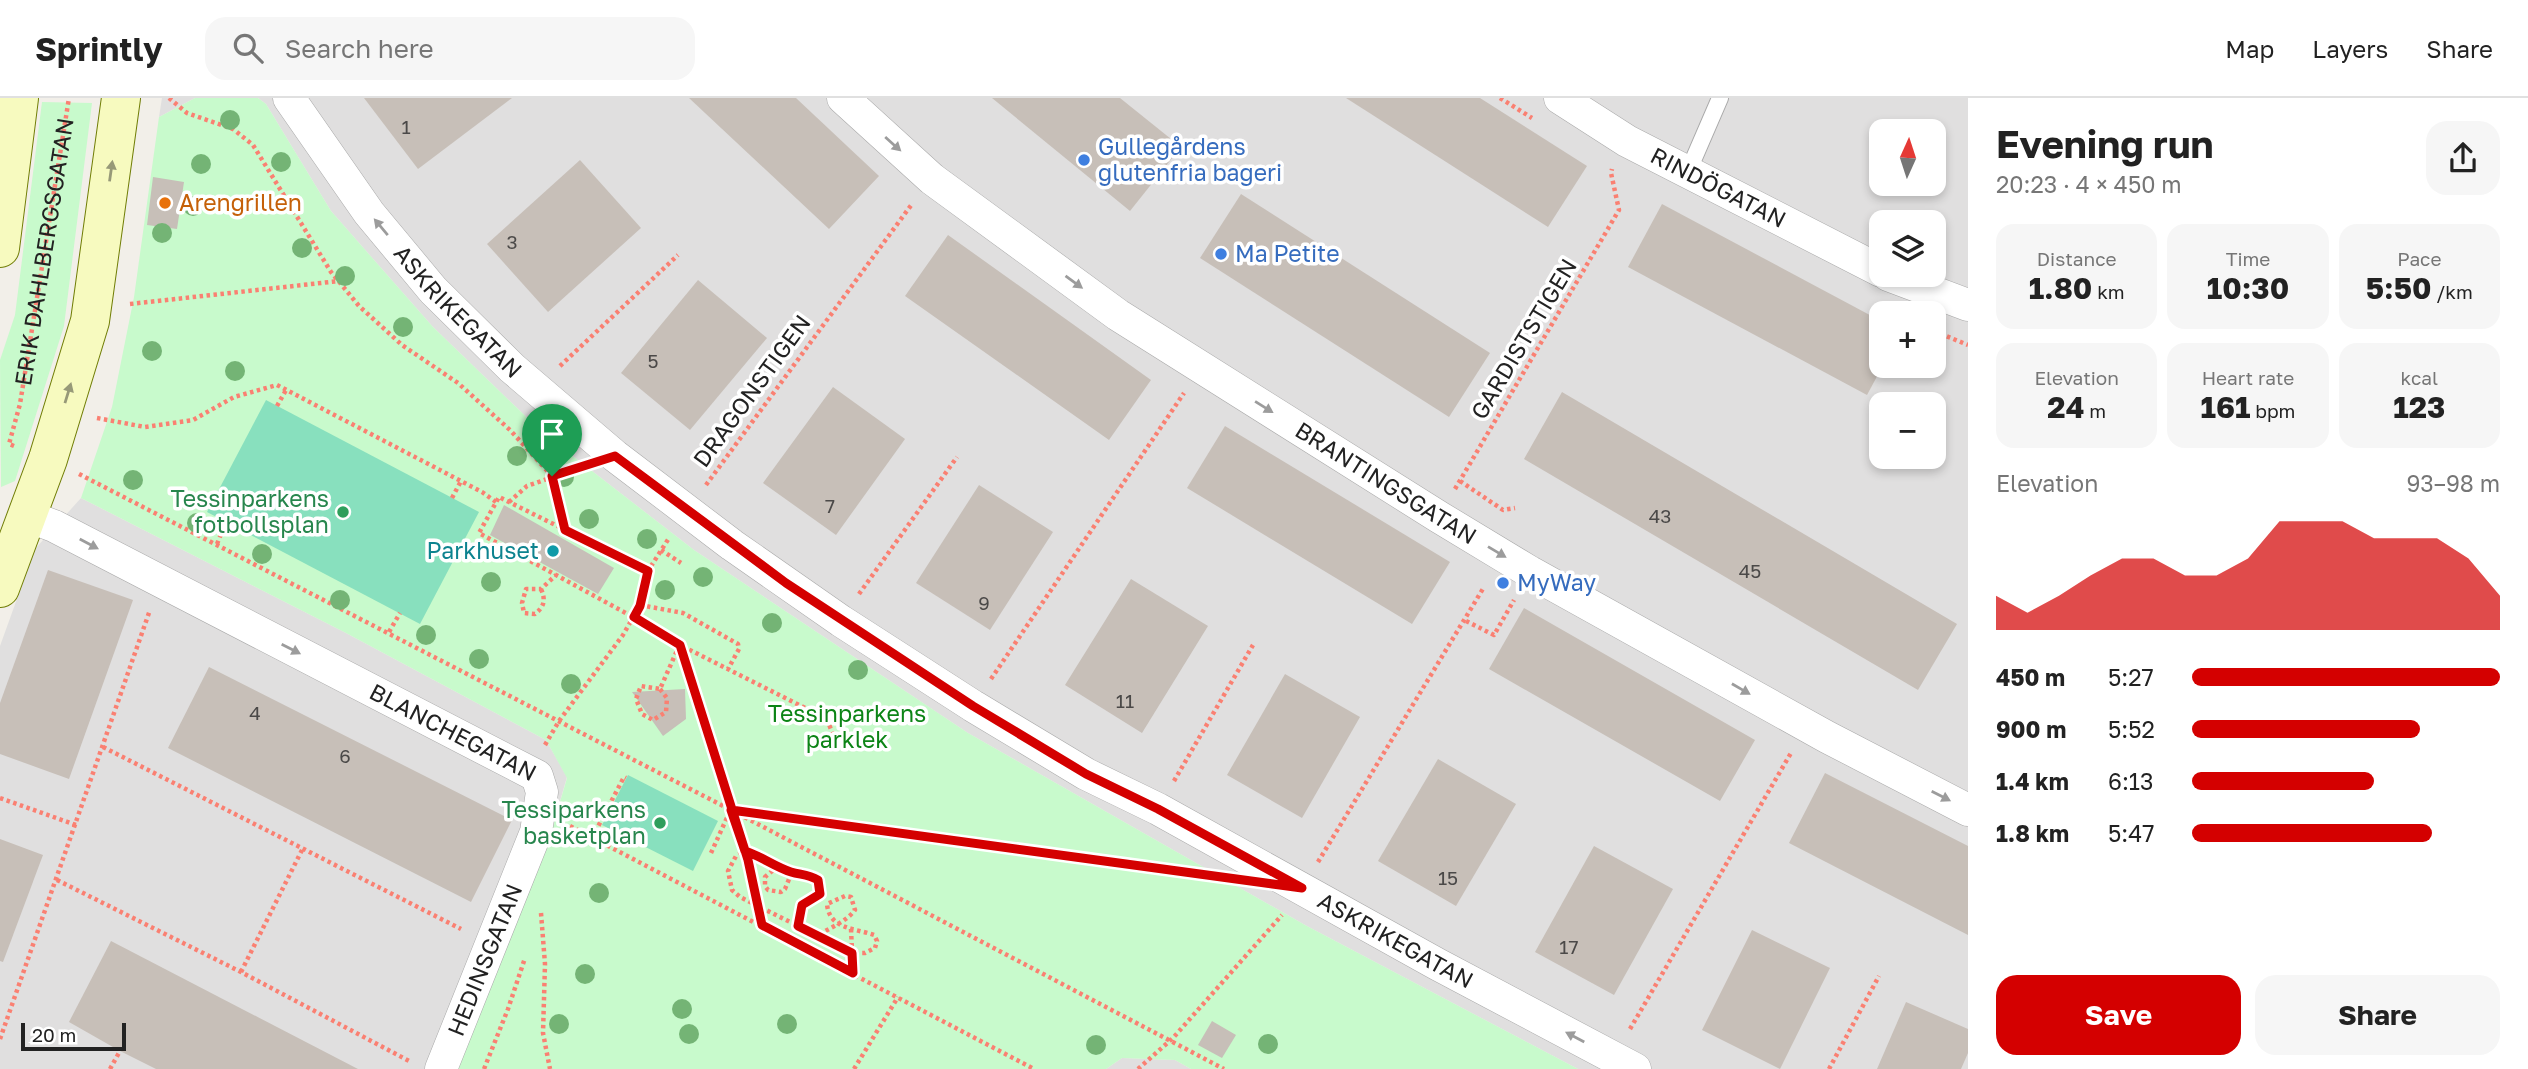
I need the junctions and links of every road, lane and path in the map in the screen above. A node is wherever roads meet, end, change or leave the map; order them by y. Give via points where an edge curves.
1 (19, 98) edge
2 (69, 98) edge
3 (121, 98) edge
4 (169, 98) edge
5 (289, 98) edge
6 (843, 98) edge
7 (1560, 98) edge
8 (1720, 98) edge
9 (1688, 172) junction
10 (1611, 173) dead end
11 (889, 234) dead end
12 (0, 248) edge
13 (678, 256) dead end
14 (1869, 265) edge
15 (339, 281) junction
16 (1920, 287) edge
17 (122, 305) dead end
18 (1968, 305) edge
19 (1946, 336) edge
20 (1968, 345) edge
21 (1201, 367) junction
22 (536, 388) junction
23 (286, 390) junction
24 (277, 406) dead end
25 (97, 418) dead end
26 (615, 456) junction
27 (957, 457) dead end
28 (48, 459) junction
29 (552, 476) junction
30 (461, 481) junction
31 (1460, 481) junction
32 (453, 498) dead end
33 (496, 502) junction
34 (509, 502) junction
35 (1515, 508) dead end
36 (13, 511) edge
37 (689, 511) junction
38 (1438, 517) junction
39 (226, 522) dead end
40 (565, 530) junction
41 (216, 544) junction
42 (661, 550) junction
43 (681, 563) dead end
44 (648, 571) junction
45 (556, 575) junction
46 (160, 582) junction
47 (1484, 587) dead end
48 (0, 588) edge
49 (541, 589) junction
50 (640, 606) junction
51 (400, 613) dead end
52 (634, 617) junction
53 (841, 621) junction
54 (1465, 621) junction
55 (389, 632) junction
56 (1494, 635) dead end
57 (680, 645) junction
58 (1253, 645) dead end
59 (728, 669) junction
60 (660, 689) junction
61 (973, 706) junction
62 (559, 721) junction
63 (1807, 726) junction
64 (103, 747) junction
65 (838, 748) dead end
66 (626, 778) dead end
67 (0, 798) edge
68 (1158, 809) junction
69 (731, 810) junction
70 (1968, 810) edge
71 (541, 811) junction
72 (76, 825) junction
73 (570, 826) junction
74 (566, 838) dead end
75 (592, 838) junction
76 (303, 848) junction
77 (745, 851) junction
78 (711, 853) dead end
79 (778, 866) junction
80 (792, 872) junction
81 (1207, 875) dead end
82 (57, 880) junction
83 (1302, 888) junction
84 (759, 907) junction
85 (536, 922) dead end
86 (837, 923) junction
87 (762, 925) junction
88 (798, 926) junction
89 (851, 928) junction
90 (817, 936) junction
91 (491, 944) junction
92 (528, 946) dead end
93 (852, 953) junction
94 (241, 972) junction
95 (853, 973) junction
96 (1879, 976) dead end
97 (898, 996) junction
98 (0, 1039) edge
99 (1170, 1041) junction
100 (120, 1051) dead end
101 (1624, 1063) edge
102 (428, 1067) edge
103 (110, 1069) edge
104 (484, 1069) edge
105 (550, 1069) edge
106 (854, 1069) edge
107 (1034, 1069) edge
108 (1138, 1069) edge
109 (1224, 1069) edge
110 (1829, 1069) edge

1 - 12 street, ERIK DAHLBERGSGATAN
2 - 28 path, ERIK DAHLBERGSGATAN via 20,404 9,444
28 -> 3 street, ERIK DAHLBERGSGATAN via 90,321
4 - 15 path via 187,113 233,129 253,145
22 -> 5 street, ASKRIKEGATAN via 433,290 369,213
6 -> 21 street, BRANTINGSGATAN via 932,179 1118,315
7 - 9 street, RINDÖGATAN via 1627,141
8 - 9 lane
9 - 14 street, RINDÖGATAN
10 - 31 path, GARDISTSTIGEN via 1619,210
11 - 37 path, DRAGONSTIGEN
13 - 22 path
15 - 17 path
15 - 29 path via 402,345 458,383 501,422
16 - 18 street
19 - 20 path
21 -> 38 street, BRANTINGSGATAN
21 - 61 path
22 - 26 street, ASKRIKEGATAN
23 - 24 path
23 - 25 path via 276,385 234,397 179,424 145,427
23 - 30 path
26 - 29 path
26 - 37 street, ASKRIKEGATAN
27 - 53 path
28 - 36 street, ERIK DAHLBERGSGATAN
28 - 41 path
29 - 34 path via 527,485
29 - 40 path
30 - 32 path
30 - 33 path
31 - 35 path via 1503,510
31 - 38 path, GARDISTSTIGEN
33 - 34 path via 499,497
33 - 45 path via 479,533
34 - 40 path
36 -> 46 street, BLANCHEGATAN via 54,526
36 - 48 street, ERIK DAHLBERGSGATAN
37 - 42 path, DRAGONSTIGEN
37 - 53 street, ASKRIKEGATAN
38 -> 63 street, BRANTINGSGATAN
39 - 41 path
40 - 44 path
41 - 55 path
42 - 43 path
42 - 44 path, DRAGONSTIGEN
44 - 50 path, DRAGONSTIGEN
45 - 49 path
45 - 52 path
46 - 64 path
46 -> 71 street, BLANCHEGATAN via 529,771 540,782
47 - 54 path
49 - 49 path via 526,589 524,613 535,614 542,608
50 - 52 path, DRAGONSTIGEN
50 - 59 path via 683,613 738,644
51 - 55 path
52 - 57 path
52 - 62 path, DRAGONSTIGEN
53 - 61 street, ASKRIKEGATAN
54 - 56 path
54 - 83 path
55 - 62 path
57 - 59 path
57 - 60 path
57 - 69 path
58 - 68 path
59 - 65 path via 827,719
60 - 60 path via 641,686 636,699 642,714 653,720 666,712 667,698
61 - 68 street, ASKRIKEGATAN via 1086,774
62 - 69 path
63 -> 70 street, BRANTINGSGATAN
63 - 101 path
64 - 72 path
64 - 76 path
66 - 75 path
67 - 72 path
68 - 83 street, ASKRIKEGATAN
69 - 77 path
69 - 78 path
69 - 81 path
69 - 99 path
71 - 73 path, BLANCHEGATAN
71 - 91 street, HEDINSGATAN
72 - 82 path
73 - 74 path
73 - 75 path, BLANCHEGATAN
75 - 87 path, BLANCHEGATAN
76 - 91 path
76 - 94 path
77 - 79 path
77 - 84 path
77 - 84 path via 731,863 729,878 732,890
79 - 80 path
79 - 80 path via 765,877 768,890 785,889
80 - 88 path via 810,875 821,888 820,894 802,905
82 - 94 path
82 - 98 path
83 - 99 path
101 -> 83 street, ASKRIKEGATAN
84 - 87 path
84 - 88 path
85 - 105 path via 540,909 545,964 543,1033
86 - 86 path via 828,914 827,904 851,898 855,911
86 - 89 path
86 - 90 path
87 - 95 path, BLANCHEGATAN
88 - 90 path
89 - 93 path
89 - 93 path via 874,935 877,941 875,948 865,953
90 - 93 path
91 - 102 street, HEDINSGATAN
92 - 104 path
93 - 95 path
94 - 102 path
95 - 97 path, BLANCHEGATAN
96 - 110 path
97 - 106 path
97 - 107 path, BLANCHEGATAN
99 - 108 path
99 - 109 path
100 - 103 path

